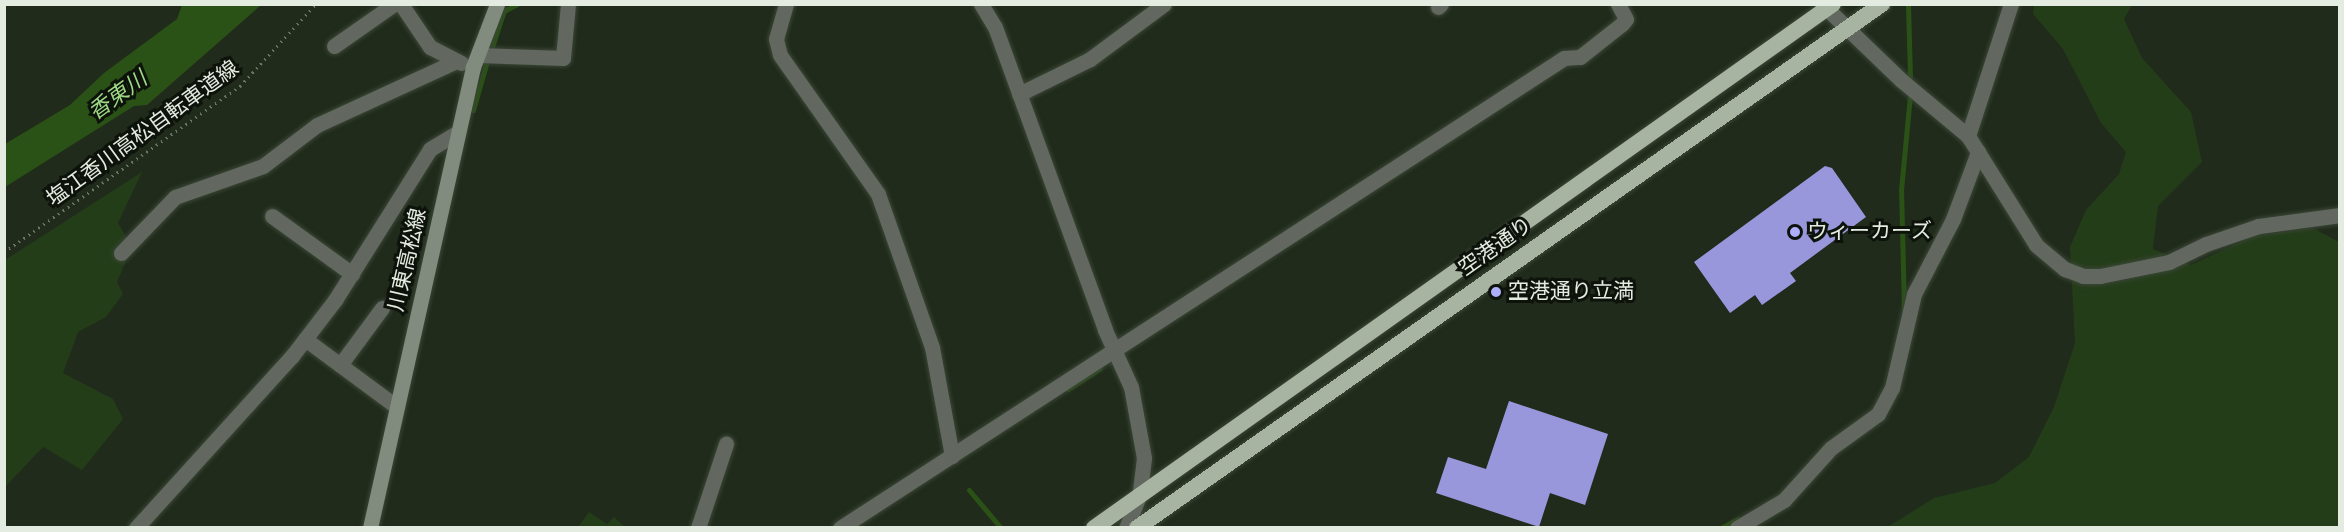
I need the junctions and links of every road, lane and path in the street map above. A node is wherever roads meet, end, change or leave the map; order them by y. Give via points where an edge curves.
1 (316, 4) edge
2 (394, 4) edge
3 (401, 4) edge
4 (497, 4) edge
5 (568, 4) edge
6 (786, 4) edge
7 (981, 4) edge
8 (1164, 4) edge
9 (1882, 4) edge
10 (2011, 4) edge
11 (1828, 6) edge
12 (1623, 7) edge
13 (1846, 29) junction
14 (334, 46) dead end
15 (456, 61) junction
16 (476, 61) junction
17 (1019, 94) junction
18 (458, 132) junction
19 (1968, 136) junction
20 (1978, 152) junction
21 (2340, 214) edge
22 (272, 216) dead end
23 (4, 252) edge
24 (121, 253) dead end
25 (352, 274) junction
26 (382, 308) dead end
27 (305, 339) junction
28 (1115, 351) junction
29 (340, 365) junction
30 (397, 407) junction
31 (726, 444) dead end
32 (952, 456) junction
33 (1139, 496) junction
34 (136, 528) edge
35 (370, 528) edge
36 (698, 528) edge
37 (840, 528) edge
38 (1094, 528) edge
39 (1126, 528) edge
40 (1137, 528) edge
41 (1737, 528) edge

1 - 23 path, 塩江香川高松自転車道線 via 240,86
2 - 14 street
3 - 15 street via 430,47
4 - 16 main road, 川東高松線
5 - 16 street via 563,58
6 - 32 street via 776,39 780,55 878,194 932,347
7 - 17 street via 995,27
8 - 17 street via 1090,59
9 - 13 highway, 空港通り
10 - 19 street
11 - 13 street
11 - 33 highway, 空港通り
12 - 28 street via 1626,19 1622,24 1580,57 1564,58
13 - 19 street
13 - 40 highway, 空港通り
15 - 16 street
15 - 24 street via 317,125 263,166 175,197
16 - 18 main road, 川東高松線
17 - 28 street
18 - 25 street via 430,149
18 - 30 main road, 川東高松線
19 - 20 street
20 - 21 street via 2037,245 2053,262 2083,276 2169,262 2259,226
20 - 41 street via 1953,219 1914,294 1892,388 1878,414 1830,448 1784,500
22 - 25 street
25 - 27 street
26 - 29 street
27 - 29 street
27 - 34 street
28 - 32 street
28 - 33 street via 1131,387 1139,422 1144,458
29 - 30 street
30 - 35 main road, 川東高松線
31 - 36 street
32 - 37 street
33 - 38 highway, 空港通り
33 - 39 street

